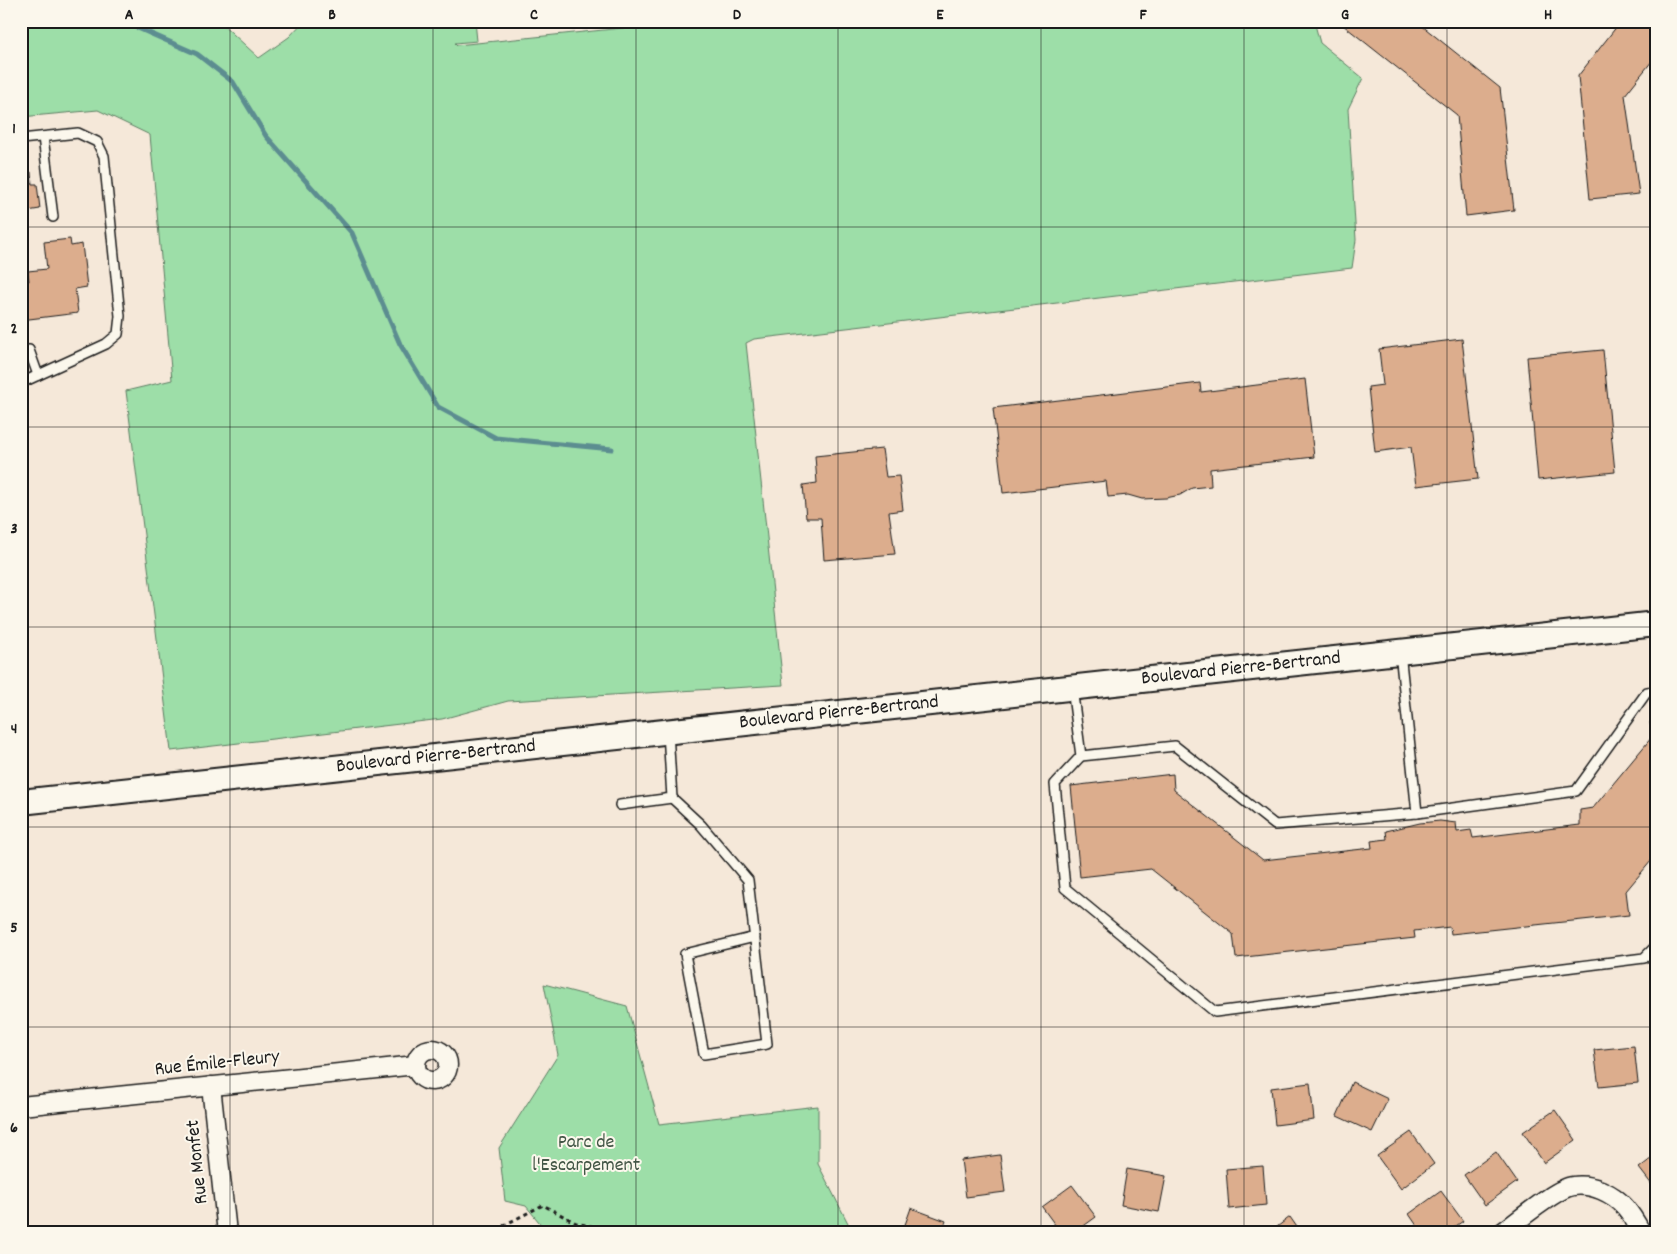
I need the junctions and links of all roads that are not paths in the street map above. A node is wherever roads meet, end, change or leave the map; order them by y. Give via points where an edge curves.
1 (42, 137) junction
2 (21, 139) edge
3 (52, 217) dead end
4 (21, 351) edge
5 (38, 375) junction
6 (21, 383) edge
7 (1656, 624) edge
8 (1400, 652) junction
9 (1072, 688) junction
10 (1656, 691) edge
11 (668, 731) junction
12 (1081, 756) junction
13 (672, 798) junction
14 (21, 802) edge
15 (620, 805) dead end
16 (1417, 813) junction
17 (755, 937) junction
18 (1656, 946) edge
19 (416, 1065) dead end
20 (211, 1086) junction
21 (21, 1106) edge
22 (227, 1233) edge
23 (1501, 1233) edge
24 (1642, 1233) edge

1 - 2 lane
1 - 3 lane
1 - 5 lane via 78,133 97,142 104,156 120,316 118,334 106,344
4 - 5 lane via 29,350
5 - 6 lane
7 - 8 main road, Boulevard Pierre-Bertrand
8 - 9 main road, Boulevard Pierre-Bertrand
8 - 16 lane
9 - 11 main road, Boulevard Pierre-Bertrand
9 - 12 lane
10 - 16 lane via 1648,692 1576,791
11 - 13 lane
11 - 14 main road, Boulevard Pierre-Bertrand
12 - 16 lane via 1175,746 1275,825
12 - 18 lane via 1055,784 1066,888 1215,1012 1644,958
13 - 15 lane
13 - 17 lane via 701,825 748,880
17 - 17 lane via 766,1044 704,1054 685,954
19 - 20 street, Rue Émile-Fleury
20 - 21 street, Rue Émile-Fleury
20 - 22 street, Rue Monfet
23 - 24 street via 1572,1186 1591,1187 1607,1193 1624,1206

